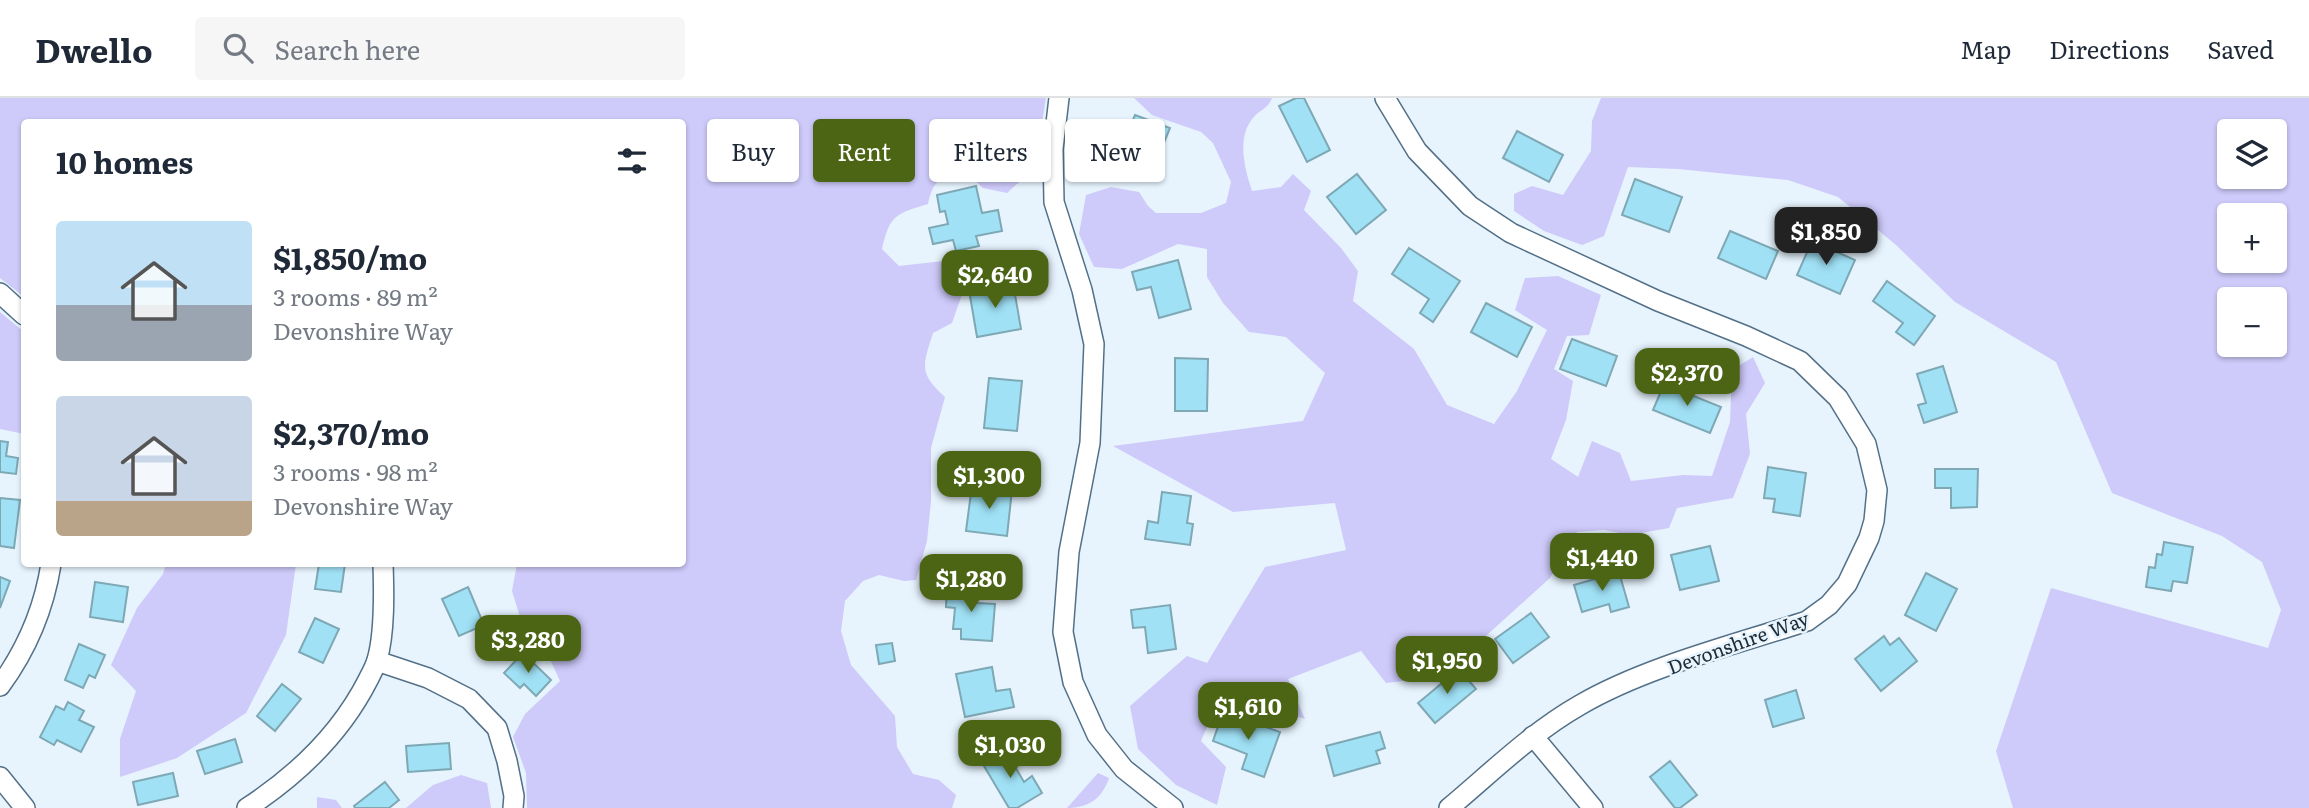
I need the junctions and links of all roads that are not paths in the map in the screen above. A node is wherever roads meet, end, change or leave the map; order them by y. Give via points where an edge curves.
1 (1059, 98) edge
2 (1385, 98) edge
3 (0, 293) edge
4 (21, 312) edge
5 (51, 567) edge
6 (383, 567) edge
7 (377, 661) junction
8 (0, 686) edge
9 (1533, 736) junction
10 (0, 777) edge
11 (25, 808) edge
12 (247, 808) edge
13 (513, 808) edge
14 (1173, 808) edge
15 (1449, 808) edge
16 (1593, 808) edge

1 - 14 street via 1053,149 1055,202 1094,344 1090,443 1069,552 1063,632 1073,682 1097,735 1125,769
2 - 9 street, Devonshire Way via 1417,151 1470,206 1511,233 1800,361 1838,398 1866,444 1877,490 1869,538 1847,584 1807,621 1621,684
3 - 4 street
5 - 8 street via 33,629 18,662
6 - 7 street
7 - 12 street via 356,704 322,746
7 - 13 street via 428,678 469,699 497,728
9 - 15 street, Devonshire Way
9 - 16 street
10 - 11 street

